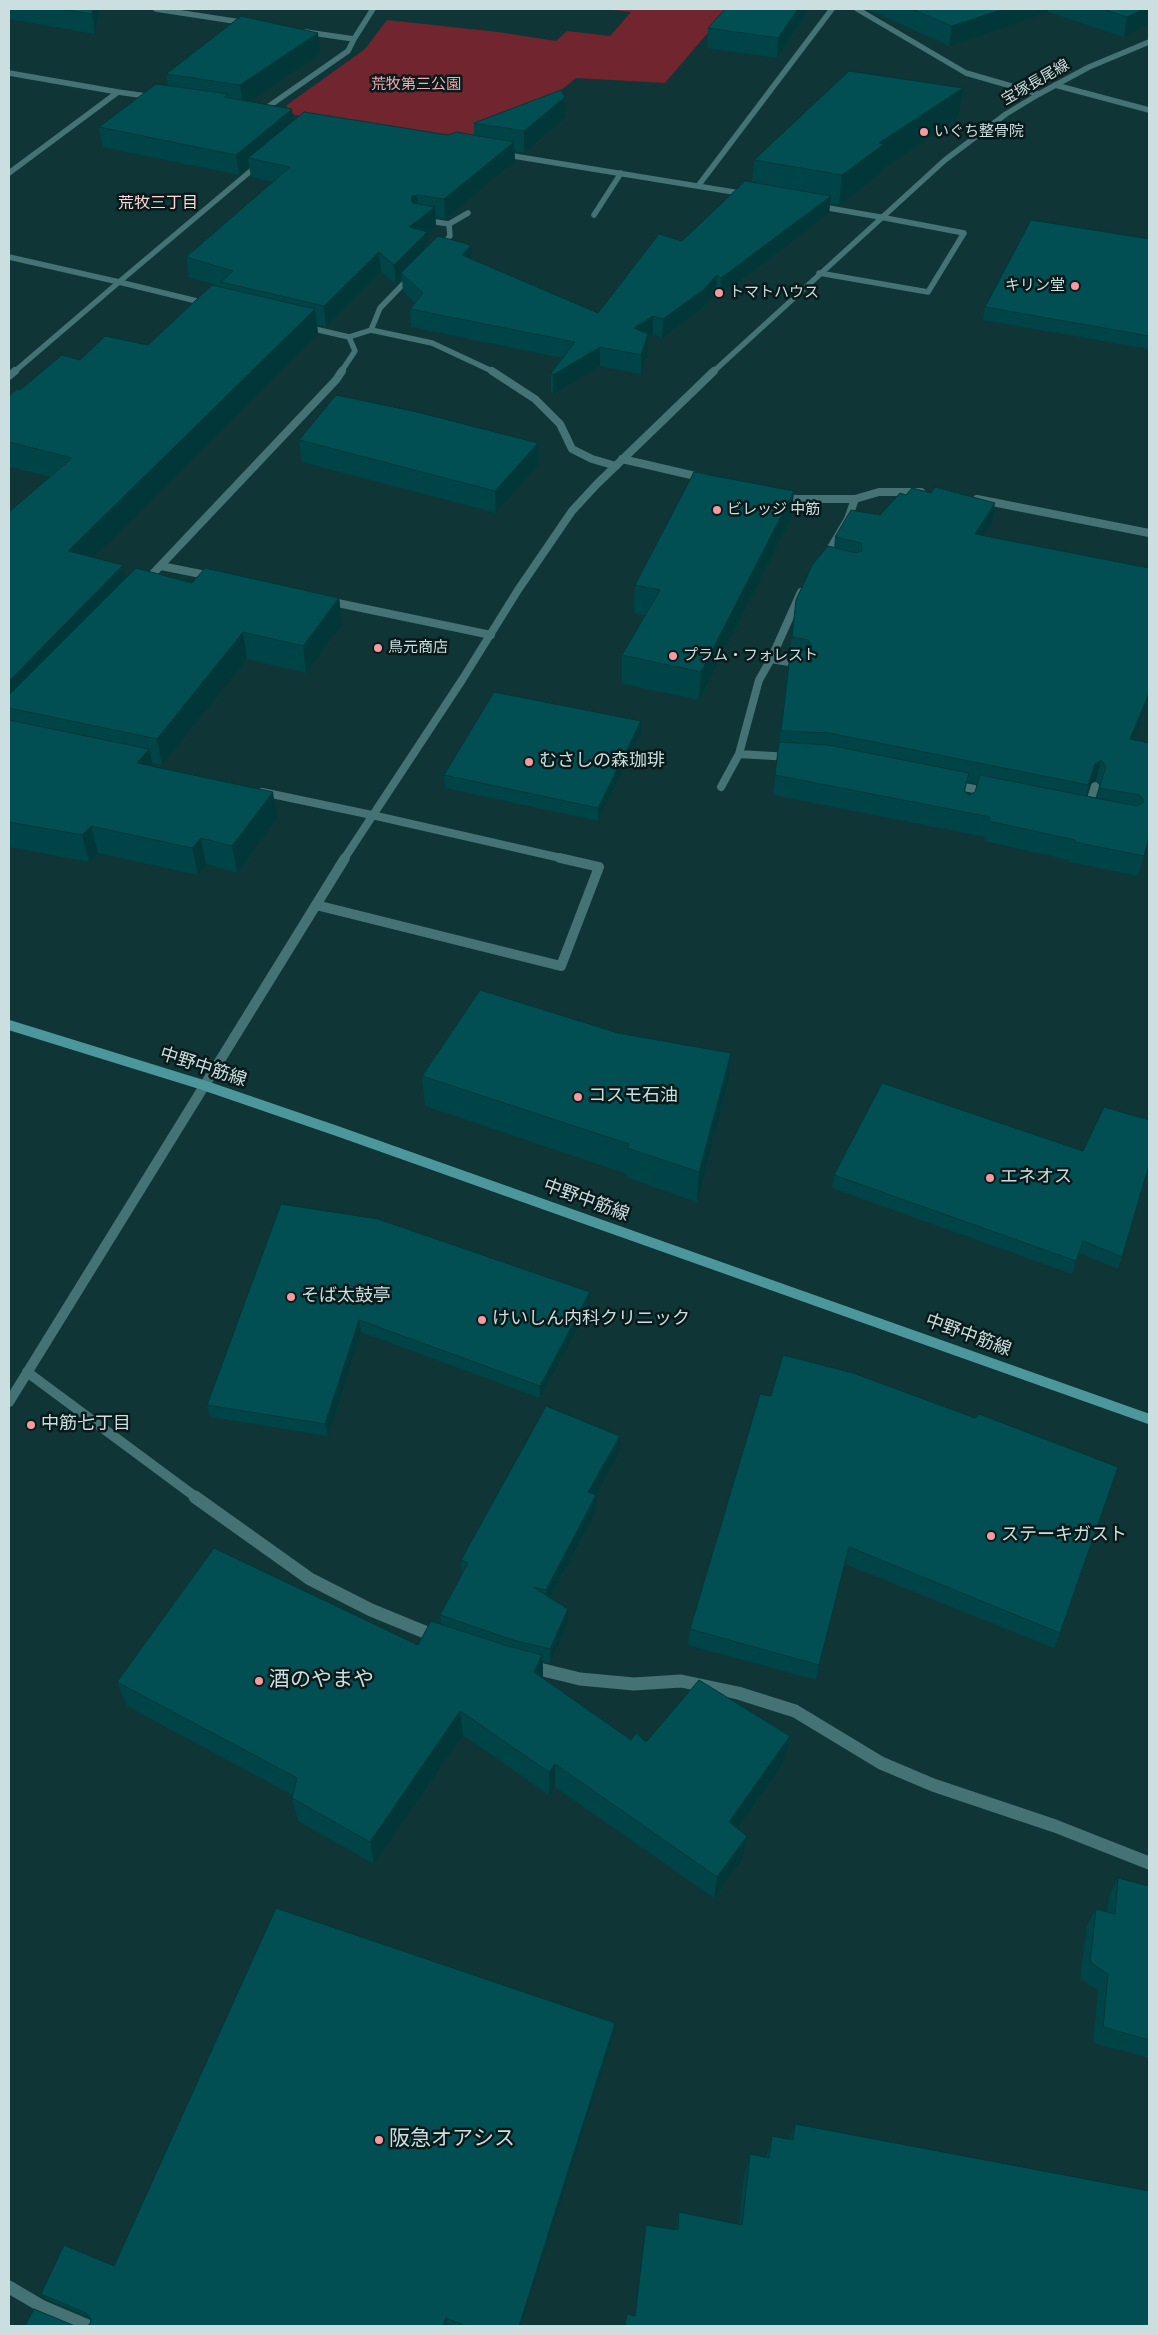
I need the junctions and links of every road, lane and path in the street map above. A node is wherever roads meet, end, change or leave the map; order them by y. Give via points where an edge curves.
1 (156, 9) edge
2 (373, 9) edge
3 (832, 9) edge
4 (856, 9) edge
5 (255, 24) edge
6 (295, 30) edge
7 (354, 39) junction
8 (1149, 42) edge
9 (9, 73) edge
10 (1055, 85) junction
11 (118, 92) junction
12 (1039, 94) junction
13 (156, 97) edge
14 (1149, 110) edge
15 (249, 112) edge
16 (258, 113) junction
17 (267, 115) edge
18 (494, 153) edge
19 (264, 160) edge
20 (9, 173) edge
21 (621, 174) junction
22 (698, 186) junction
23 (757, 196) edge
24 (806, 204) edge
25 (468, 213) dead end
26 (594, 215) dead end
27 (880, 217) junction
28 (417, 219) edge
29 (449, 224) junction
30 (437, 250) edge
31 (10, 259) edge
32 (416, 271) edge
33 (819, 273) junction
34 (119, 282) junction
35 (215, 305) edge
36 (301, 326) edge
37 (371, 330) junction
38 (349, 337) junction
39 (9, 376) edge
40 (622, 459) junction
41 (616, 466) junction
42 (711, 480) edge
43 (767, 492) edge
44 (930, 493) edge
45 (966, 497) edge
46 (855, 500) junction
47 (1149, 533) edge
48 (161, 566) junction
49 (818, 567) edge
50 (219, 578) edge
51 (806, 582) edge
52 (140, 587) edge
53 (315, 598) edge
54 (491, 635) junction
55 (771, 659) junction
56 (804, 665) edge
57 (739, 754) junction
58 (797, 757) edge
59 (943, 783) edge
60 (1095, 786) edge
61 (721, 787) dead end
62 (250, 789) edge
63 (1001, 795) edge
64 (1077, 810) edge
65 (372, 815) junction
66 (316, 905) junction
67 (9, 1025) edge
68 (203, 1085) junction
69 (27, 1372) junction
70 (9, 1402) edge
71 (1149, 1419) edge
72 (448, 1642) edge
73 (520, 1665) edge
74 (1149, 1863) edge
75 (9, 2287) edge
76 (88, 2326) edge

1 - 5 street
2 - 7 street
3 - 22 street
4 - 12 street via 966,73
6 - 7 street
7 - 16 street via 348,50
8 - 10 street, 宝塚長尾線 via 1089,66
9 - 11 street
10 - 12 street, 宝塚長尾線
10 - 14 street
11 - 13 street
11 - 20 street
12 - 27 street, 宝塚長尾線 via 1006,114 945,160
15 - 16 street
16 - 17 street
18 - 21 street
19 - 34 street
21 - 22 street
21 - 26 street
22 - 23 street
24 - 27 street
25 - 29 street
27 - 33 street, 宝塚長尾線
27 - 33 street via 964,233 928,292
28 - 29 street
29 - 30 street via 450,236
31 - 34 street
32 - 37 street via 380,308
33 - 40 street, 宝塚長尾線
34 - 35 street
34 - 39 street
36 - 38 street
37 - 38 street
37 - 41 street via 432,342 488,368 536,398 560,424 572,449
38 - 48 street via 355,351 336,380
40 - 41 street, 宝塚長尾線
40 - 42 street
41 - 54 street, 宝塚長尾線 via 572,511 552,538
43 - 46 street via 795,499
44 - 46 street via 879,492
45 - 47 street
46 - 49 street via 828,561
48 - 50 street
48 - 52 street
51 - 55 street
53 - 54 street
54 - 65 street, 宝塚長尾線
55 - 56 street
55 - 57 street via 759,680
57 - 58 street
57 - 61 street
59 - 63 street via 971,792
60 - 64 street via 1091,813
62 - 65 street
65 - 66 street, 宝塚長尾線
65 - 66 street via 599,866 561,966
66 - 68 street, 宝塚長尾線
67 - 68 main road, 中野中筋線
68 - 69 street, 宝塚長尾線
68 - 71 main road, 中野中筋線
69 - 70 street, 宝塚長尾線
69 - 72 street via 310,1579 371,1610
73 - 74 street via 580,1679 634,1684 681,1681 738,1693 795,1711 882,1763 933,1785 1055,1826
75 - 76 street via 43,2307

